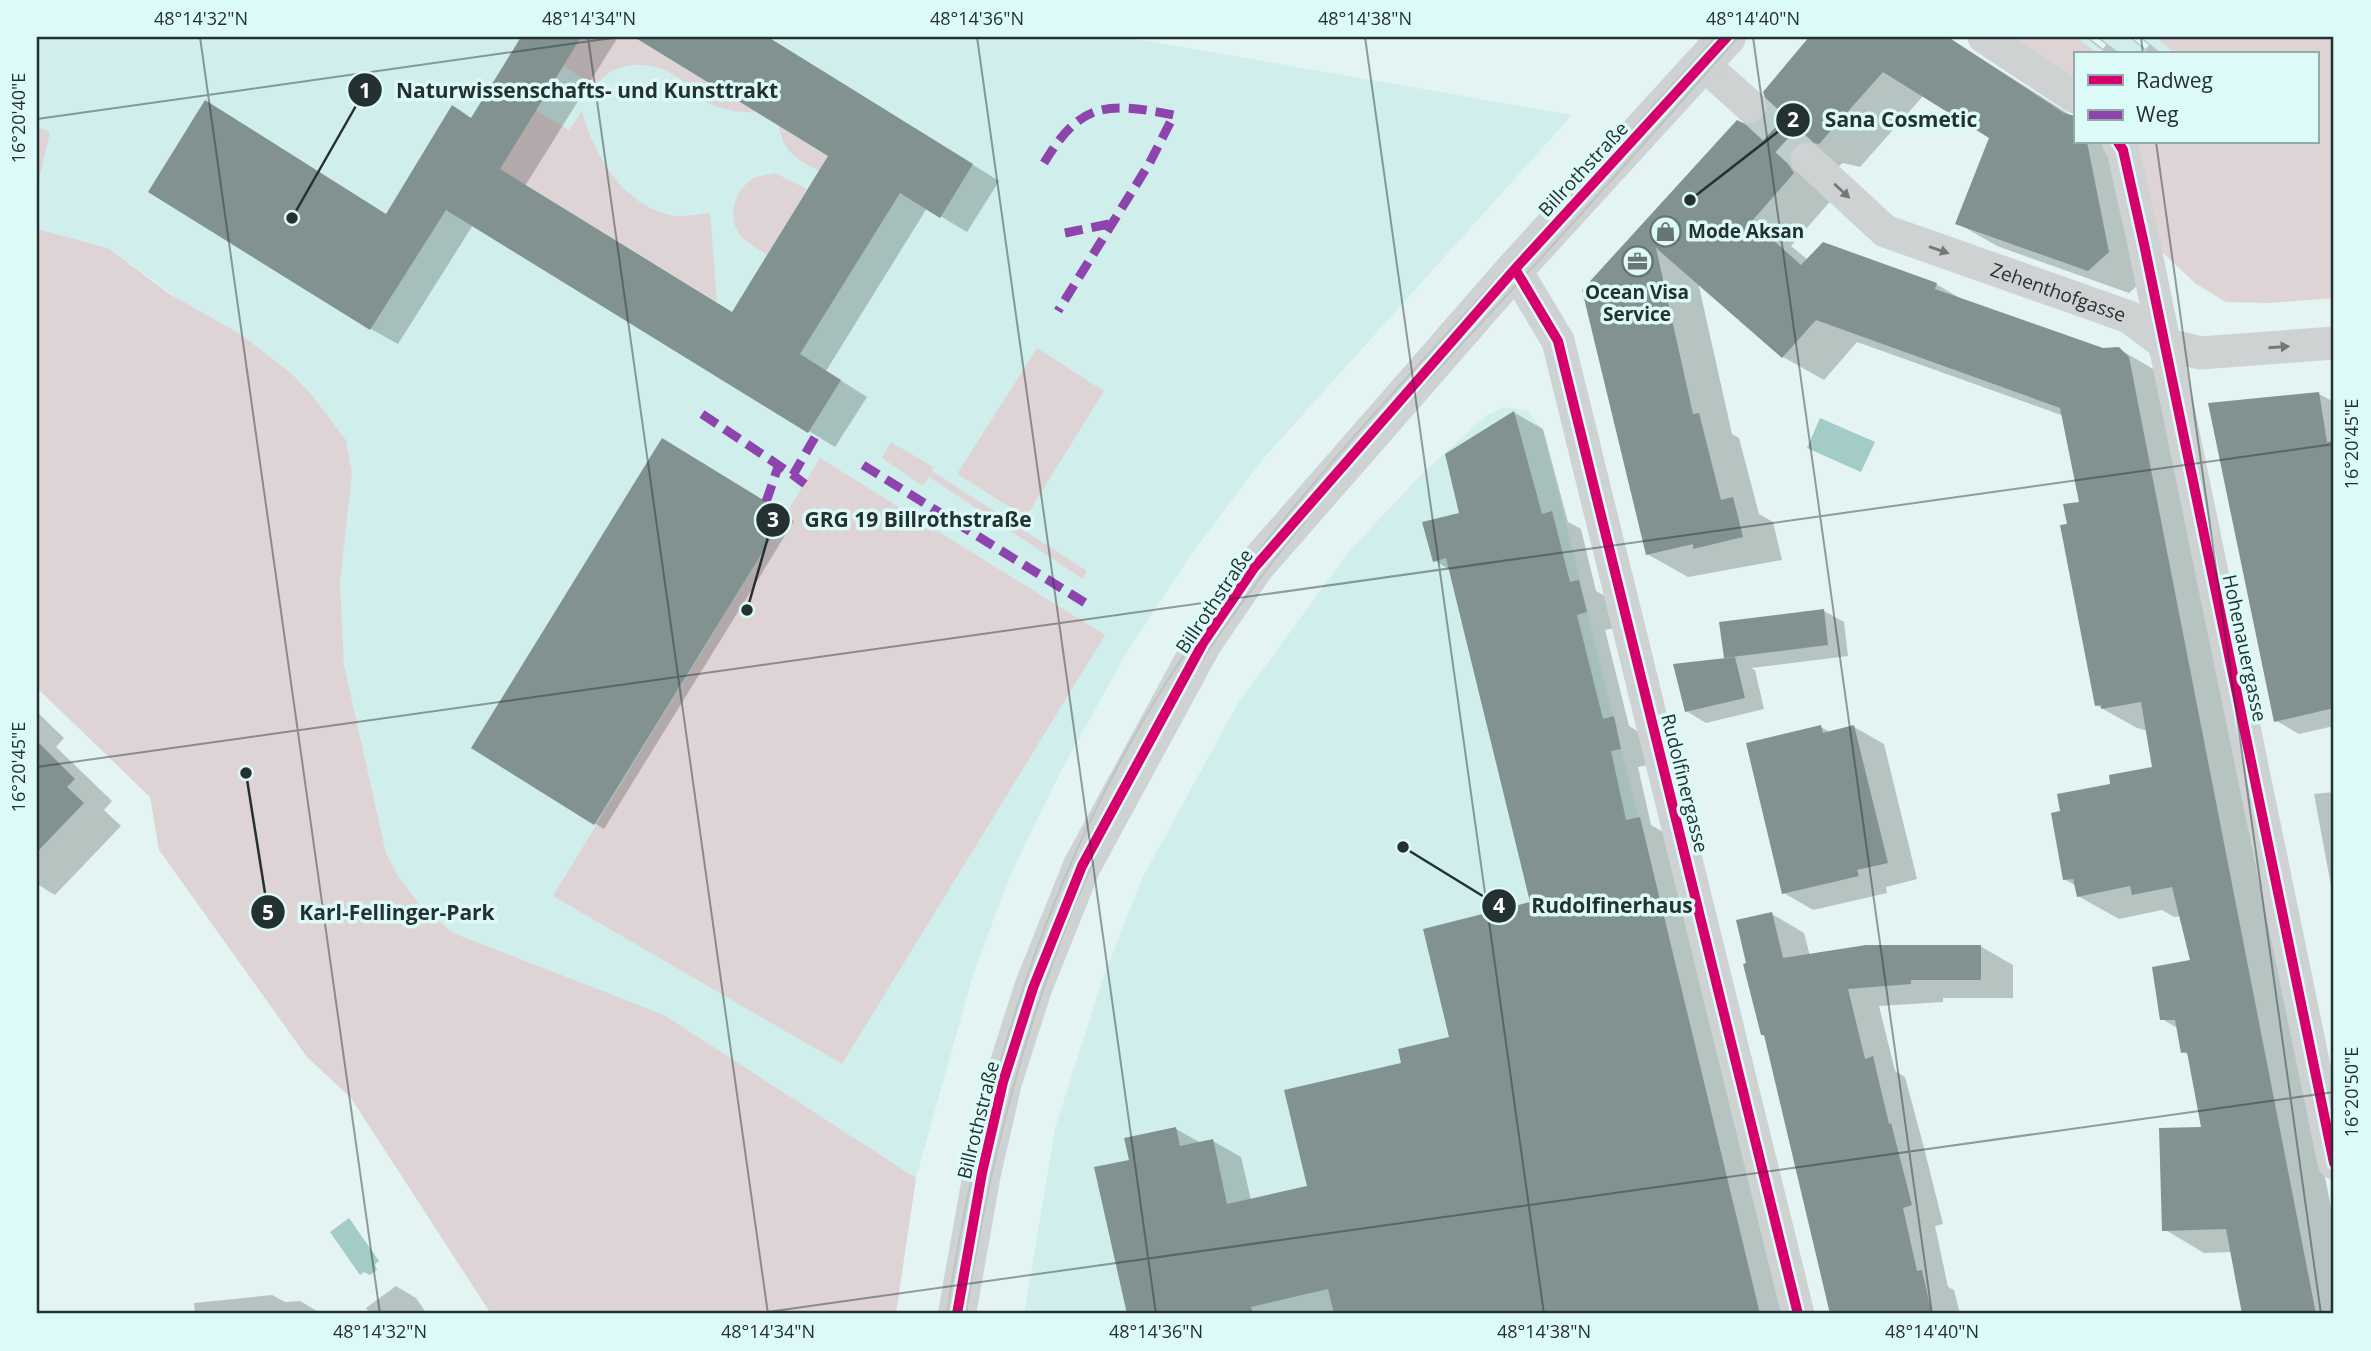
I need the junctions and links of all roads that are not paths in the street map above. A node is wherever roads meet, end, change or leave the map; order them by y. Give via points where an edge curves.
1 (1984, 37) edge
2 (1715, 50) edge
3 (2074, 96) edge
4 (1750, 106) tunnel mouth
5 (2119, 144) edge
6 (1807, 159) tunnel mouth
7 (1515, 269) junction
8 (2334, 343) edge
9 (2165, 344) junction
10 (2334, 1163) edge
11 (957, 1314) edge
12 (1798, 1314) edge

1 - 3 street
2 - 4 street
2 - 7 main road, Billrothstraße
5 - 9 street, Hohenauergasse
6 -> 9 street, Zehenthofgasse via 1885,231 2129,317
7 - 11 main road, Billrothstraße via 1254,568 1203,643 1082,866 1032,988 1003,1082
7 - 12 street, Rudolfinergasse via 1558,341
9 -> 8 street, Zehenthofgasse via 2200,353
9 - 10 street, Hohenauergasse

